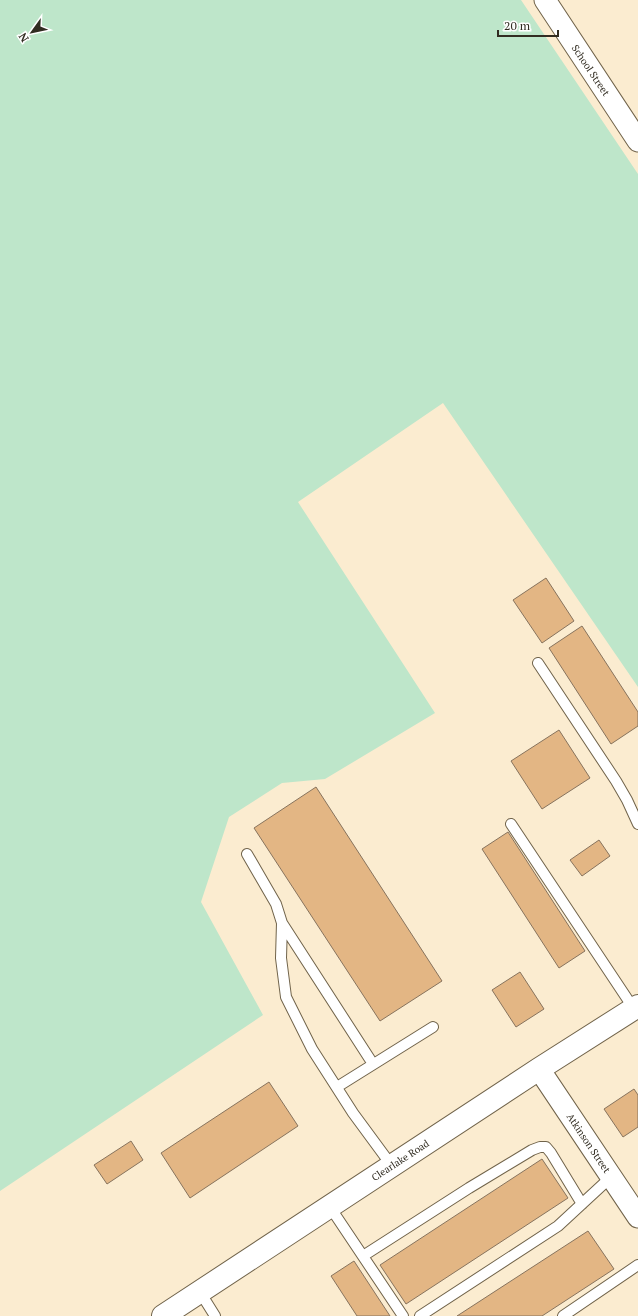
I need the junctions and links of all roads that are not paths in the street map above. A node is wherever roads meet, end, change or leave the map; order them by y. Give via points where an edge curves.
1 (544, 0) edge
2 (638, 141) edge
3 (538, 663) dead end
4 (511, 824) dead end
5 (638, 824) edge
6 (247, 854) dead end
7 (282, 923) junction
8 (636, 1007) edge
9 (433, 1027) dead end
10 (373, 1064) junction
11 (539, 1069) junction
12 (337, 1087) junction
13 (392, 1166) junction
14 (611, 1177) junction
15 (582, 1204) junction
16 (330, 1206) junction
17 (638, 1217) edge
18 (363, 1256) junction
19 (638, 1265) edge
20 (200, 1292) junction
21 (163, 1316) edge
22 (215, 1316) edge
23 (403, 1316) edge
24 (420, 1316) edge
25 (563, 1316) edge

1 - 2 street, School Street
3 - 5 lane via 616,781
4 - 8 lane
6 - 7 lane via 276,904
7 - 10 lane
7 - 12 lane via 281,958 286,997 312,1049
8 - 11 main road, Clearlake Road
9 - 10 lane
10 - 12 lane
11 - 13 main road, Clearlake Road
11 - 14 street, Atkinson Street
12 - 13 lane
13 - 16 main road, Clearlake Road
14 - 15 lane
14 - 17 street, Atkinson Street
15 - 18 lane via 551,1153 546,1147 540,1147 469,1188
15 - 24 lane via 558,1226
16 - 18 lane
16 - 20 main road, Clearlake Road
18 - 23 lane
19 - 25 lane
20 - 21 main road, Clearlake Road
20 - 22 lane

